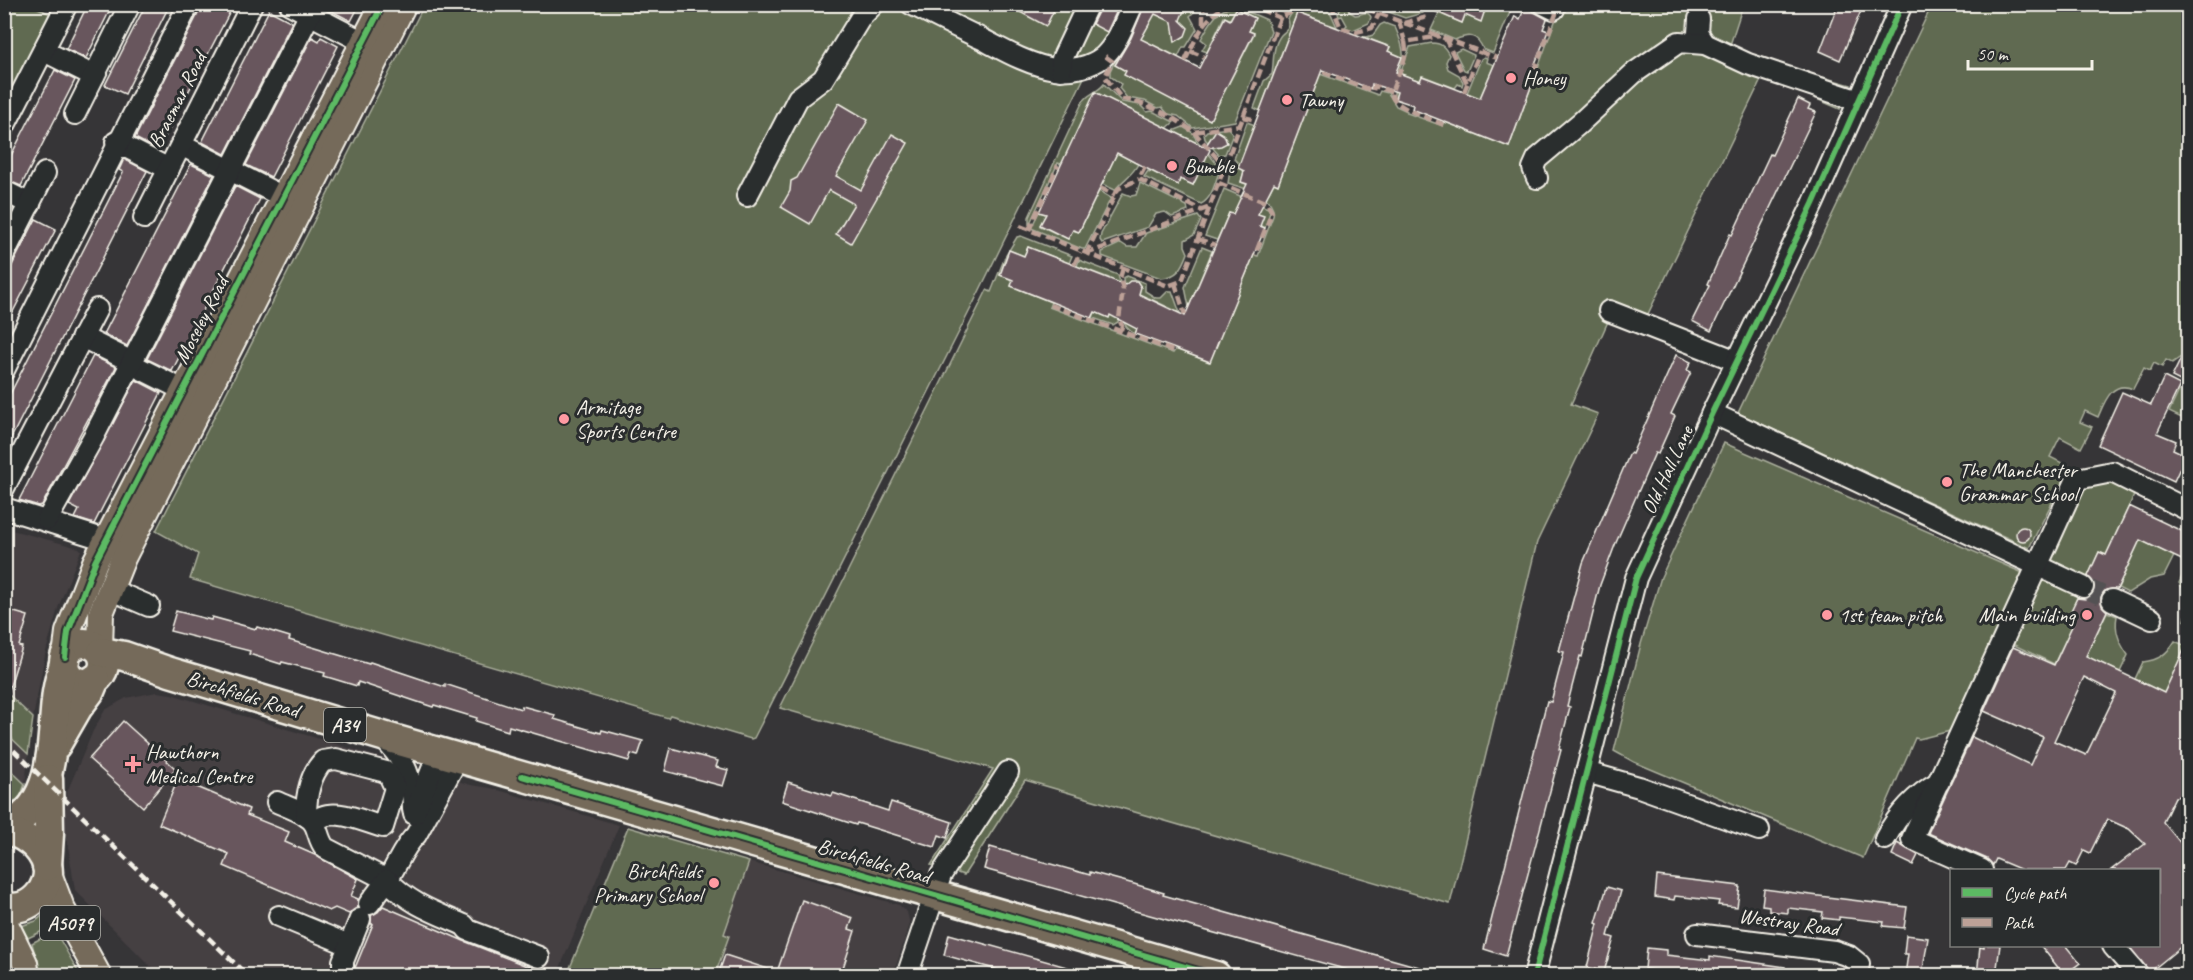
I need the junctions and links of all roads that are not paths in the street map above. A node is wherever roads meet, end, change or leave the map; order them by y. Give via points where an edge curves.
1 (67, 4) edge
2 (130, 4) edge
3 (189, 4) edge
4 (252, 4) edge
5 (290, 4) edge
6 (383, 4) edge
7 (404, 4) edge
8 (874, 4) edge
9 (911, 4) edge
10 (1088, 4) edge
11 (1133, 4) edge
12 (1902, 4) edge
13 (312, 10) edge
14 (1699, 19) dead end
15 (1705, 44) junction
16 (372, 47) junction
17 (44, 51) junction
18 (1061, 70) junction
19 (94, 76) junction
20 (1859, 101) junction
21 (75, 114) dead end
22 (4, 127) edge
23 (117, 143) junction
24 (181, 145) junction
25 (169, 169) junction
26 (230, 170) junction
27 (45, 173) dead end
28 (1538, 178) dead end
29 (4, 191) edge
30 (747, 196) dead end
31 (283, 197) junction
32 (30, 204) junction
33 (144, 218) dead end
34 (4, 254) edge
35 (97, 309) dead end
36 (1609, 311) dead end
37 (82, 338) junction
38 (1737, 360) junction
39 (131, 363) junction
40 (4, 370) edge
41 (183, 390) junction
42 (1712, 413) junction
43 (4, 488) edge
44 (4, 508) edge
45 (2188, 510) edge
46 (47, 520) junction
47 (106, 540) junction
48 (2037, 566) junction
49 (2083, 587) tunnel mouth
50 (109, 589) junction
51 (2112, 600) tunnel mouth
52 (149, 606) dead end
53 (2152, 619) dead end
54 (65, 659) junction
55 (99, 665) junction
56 (380, 736) junction
57 (448, 755) junction
58 (51, 760) junction
59 (1008, 772) dead end
60 (1586, 772) junction
61 (1939, 782) junction
62 (277, 802) dead end
63 (413, 816) junction
64 (310, 819) junction
65 (4, 829) edge
66 (1759, 830) dead end
67 (1885, 839) dead end
68 (408, 843) junction
69 (47, 867) junction
70 (1980, 869) edge
71 (387, 880) junction
72 (935, 895) junction
73 (4, 906) edge
74 (279, 916) dead end
75 (4, 920) edge
76 (1697, 934) dead end
77 (349, 945) junction
78 (2115, 947) edge
79 (539, 957) dead end
80 (27, 975) edge
81 (99, 975) edge
82 (342, 975) edge
83 (907, 975) edge
84 (1216, 975) edge
85 (1534, 975) edge
86 (1857, 975) edge
87 (2139, 975) edge

1 - 17 street
2 - 19 street
3 - 23 street
4 - 24 street, Braemar Road
5 - 13 street
6 - 16 main road, Moseley Road
7 - 16 main road, Moseley Road
8 - 30 street via 861,17 824,79 798,98
9 - 18 street via 1016,56
10 - 18 street via 1062,59
11 - 18 street via 1105,56 1076,69
12 - 20 street, Old Hall Lane
13 - 16 street
13 - 26 street
14 - 15 street via 1698,33
15 - 20 street via 1748,64
15 - 28 street via 1679,42 1634,73 1537,159 1533,168
16 - 31 main road, Moseley Road
16 - 50 main road, Moseley Road
17 - 19 street
17 - 22 street
19 - 21 street
20 - 38 street, Old Hall Lane
23 - 25 street
23 - 40 street
24 - 25 street, Braemar Road
24 - 26 street
25 - 33 street, Braemar Road
26 - 31 street
26 - 39 street
27 - 32 street
29 - 32 street
31 - 41 main road, Moseley Road
32 - 34 street
35 - 37 street
36 - 38 street
37 - 39 street
37 - 43 street
38 - 42 street, Old Hall Lane
39 - 41 street
39 - 46 street
41 - 47 main road, Moseley Road
42 - 48 street
42 - 60 street, Old Hall Lane via 1636,578
44 - 46 street
45 - 48 street via 2112,472 2077,479
46 - 47 street
47 - 54 main road, Moseley Road via 68,632
48 - 49 street
48 - 61 street
50 - 52 street
50 - 55 main road, Moseley Road via 100,613
51 - 53 street
54 - 55 highway, A34 via 68,674 86,682
54 - 58 highway, Moseley Road via 56,700
55 - 56 highway, Birchfields Road / A34 via 170,672
55 - 58 highway, Moseley Road via 90,692
56 - 57 highway, Birchfields Road / A34
56 - 63 street via 399,754 410,775
57 - 63 street
57 - 68 street via 416,835
57 - 72 highway, Birchfields Road / A34
58 - 65 highway, Moseley Road via 44,786 32,807
58 - 69 highway, Moseley Road
59 - 72 street via 941,875
60 - 66 street
60 - 85 street, Old Hall Lane
61 - 67 street via 1905,807
61 - 70 street via 1912,839
62 - 64 street
63 - 68 street
64 - 64 street via 334,814 383,827 395,788 386,772 336,759 323,761 314,773 306,804
64 - 71 street via 325,848
65 - 69 highway via 24,837 42,855
68 - 71 street
69 - 73 highway, Moseley Road via 43,887 31,904 18,909
69 - 81 main road, A5079 via 62,908
71 - 77 street via 365,911
71 - 79 street via 416,904 468,930
72 - 83 street
72 - 84 highway, Birchfields Road / A34
74 - 77 street
75 - 80 main road, A5079
76 - 86 street, Westray Road via 1834,951 1859,964
77 - 82 street
78 - 87 street

